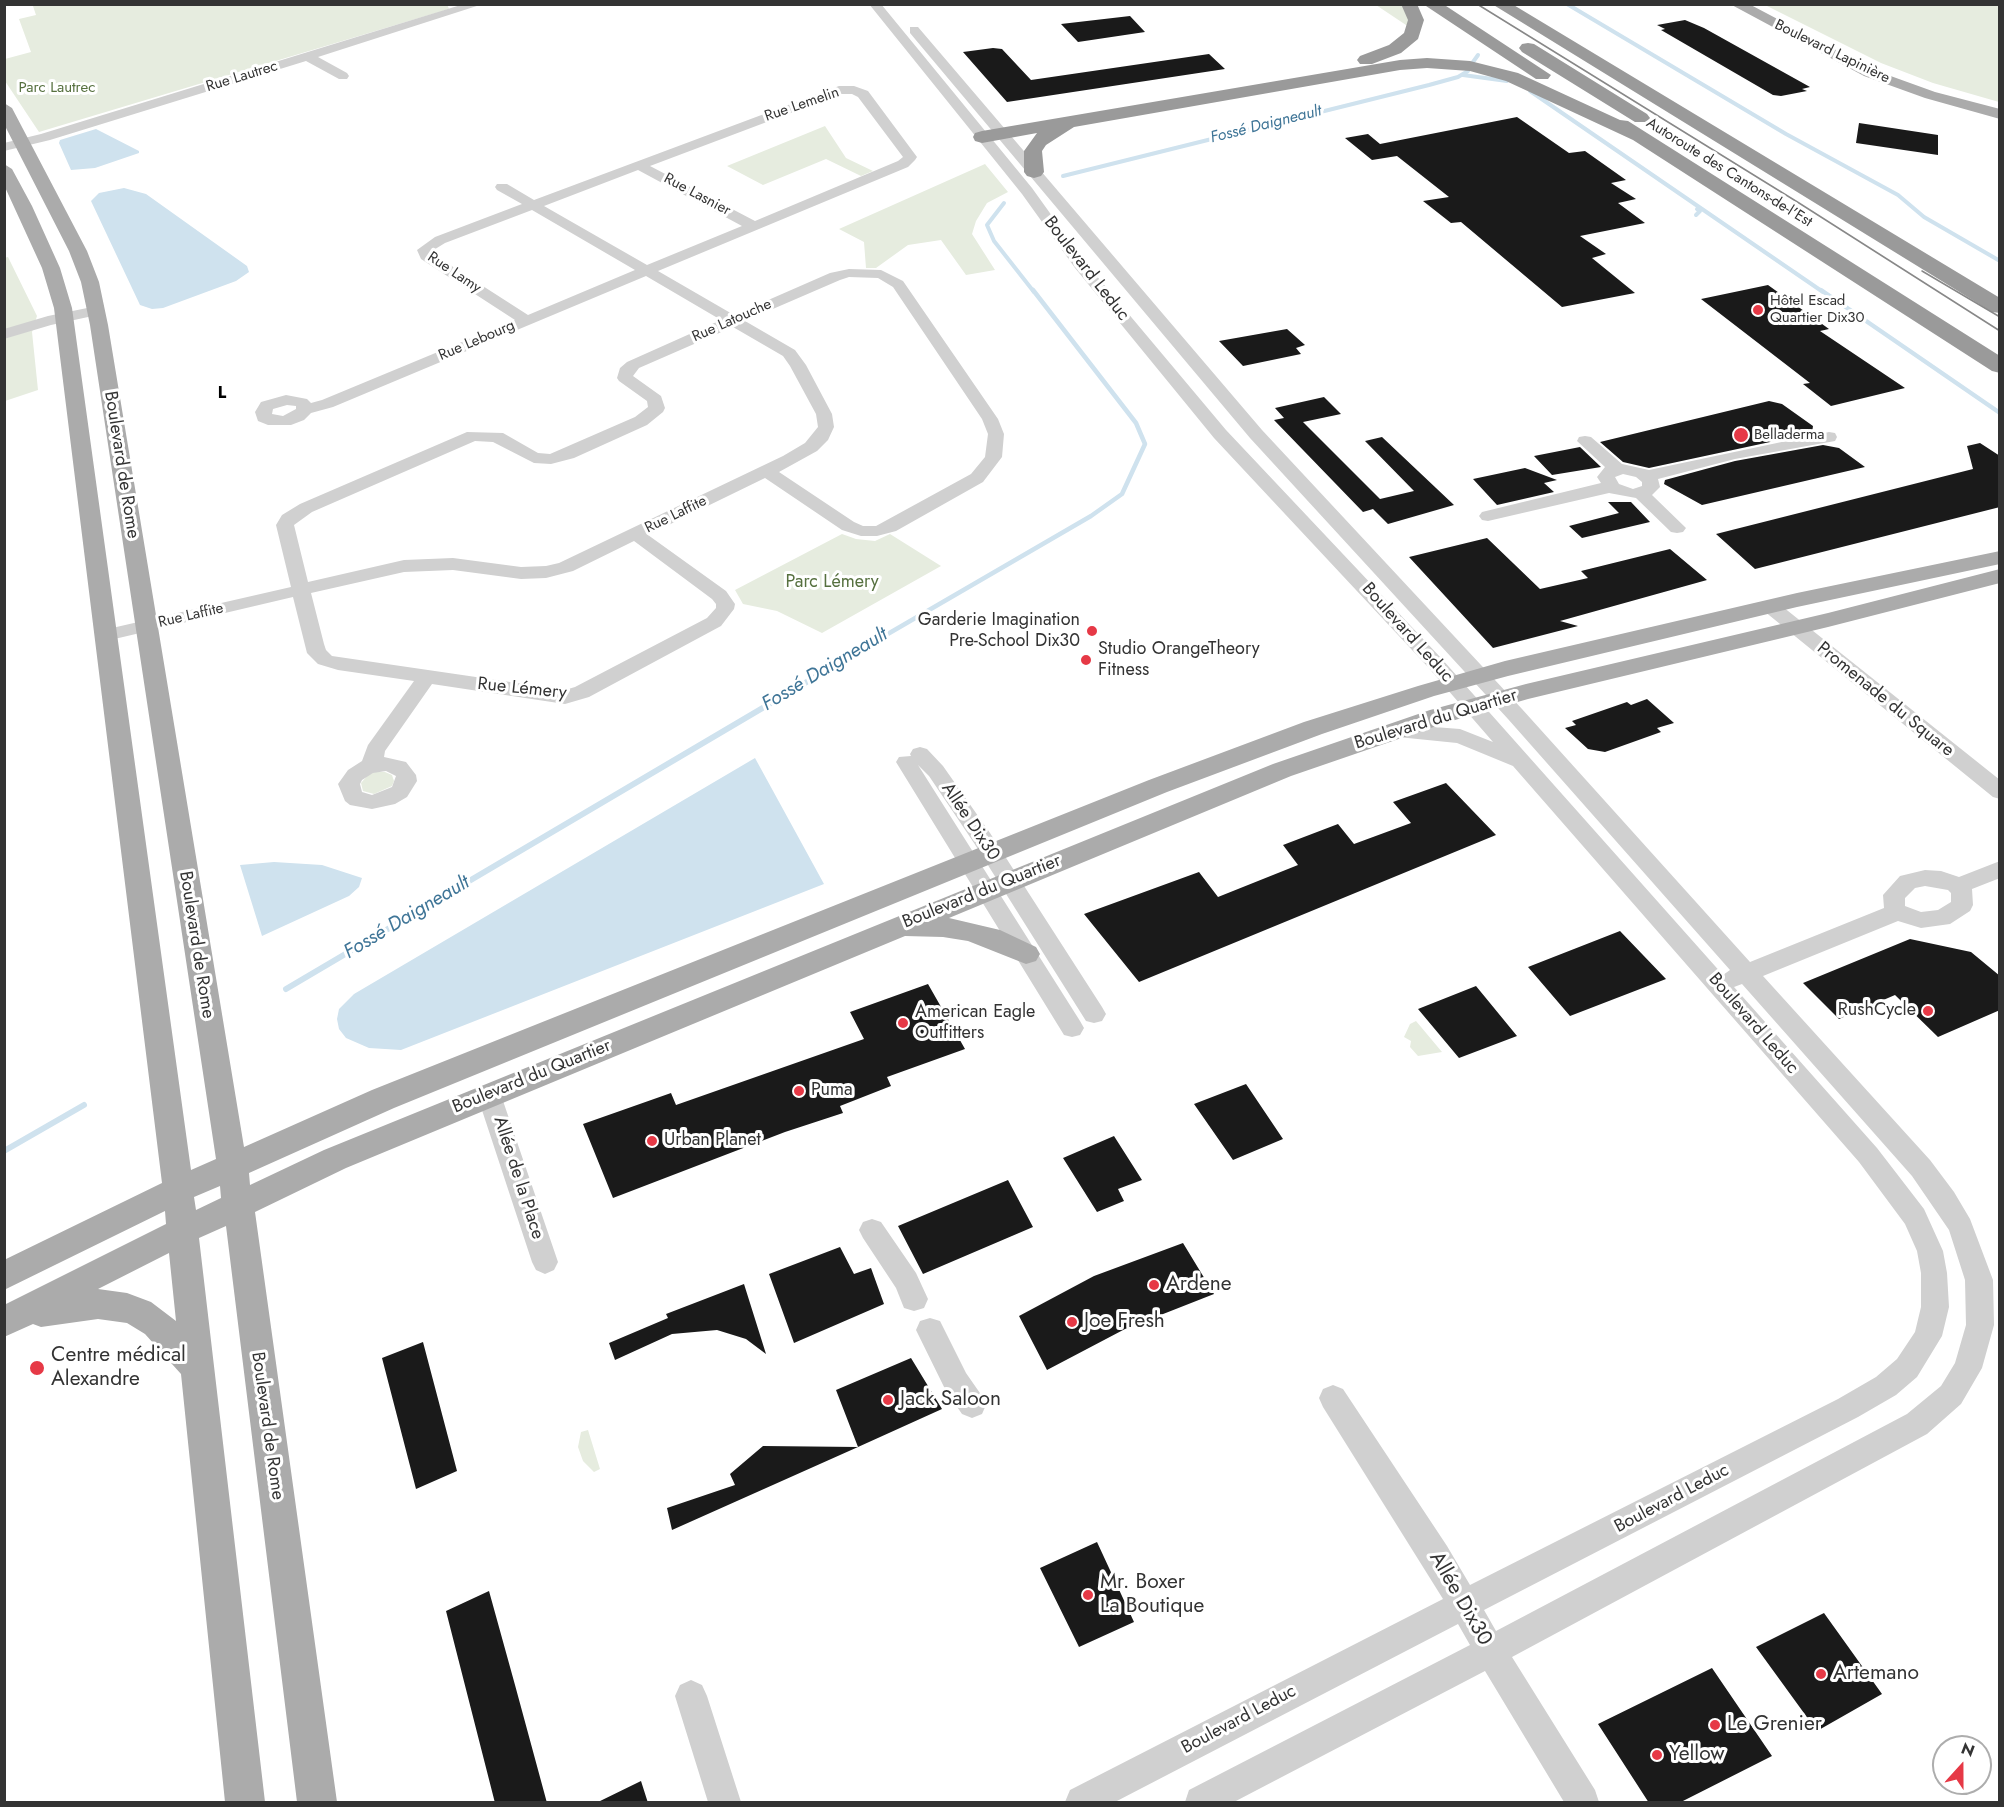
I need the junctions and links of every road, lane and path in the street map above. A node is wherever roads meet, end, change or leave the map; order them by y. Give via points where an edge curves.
1 (478, 4) edge
2 (874, 4) edge
3 (1409, 4) edge
4 (1431, 4) edge
5 (1458, 4) edge
6 (1500, 4) edge
7 (1526, 4) edge
8 (1737, 4) edge
9 (1756, 4) edge
10 (908, 23) dead end
11 (308, 57) junction
12 (343, 76) dead end
13 (2000, 106) edge
14 (4, 108) edge
15 (2000, 114) edge
16 (1077, 122) junction
17 (988, 131) junction
18 (1639, 136) junction
19 (23, 143) junction
20 (4, 147) edge
21 (639, 165) junction
22 (4, 169) edge
23 (1034, 172) junction
24 (502, 187) dead end
25 (533, 205) junction
26 (754, 226) junction
27 (1851, 249) dead end
28 (648, 270) junction
29 (2000, 290) edge
30 (2000, 307) edge
31 (97, 311) junction
32 (64, 318) junction
33 (526, 320) junction
34 (734, 320) junction
35 (7, 333) edge
36 (2000, 366) edge
37 (304, 409) dead end
38 (1829, 436) dead end
39 (1585, 441) dead end
40 (766, 471) junction
41 (1647, 476) junction
42 (1613, 477) junction
43 (1640, 493) junction
44 (1488, 516) dead end
45 (1677, 528) dead end
46 (637, 535) junction
47 (2000, 557) edge
48 (2000, 576) edge
49 (300, 590) junction
50 (1771, 607) junction
51 (147, 626) junction
52 (1795, 628) junction
53 (106, 636) junction
54 (1479, 676) junction
55 (427, 677) junction
56 (1452, 683) junction
57 (1500, 699) junction
58 (1473, 706) junction
59 (1395, 730) junction
60 (913, 758) dead end
61 (371, 765) dead end
62 (1526, 765) junction
63 (2000, 792) edge
64 (980, 858) junction
65 (2000, 869) edge
66 (997, 886) junction
67 (1958, 886) junction
68 (1897, 912) junction
69 (896, 927) junction
70 (1026, 954) junction
71 (1746, 973) junction
72 (1718, 984) junction
73 (1094, 1014) dead end
74 (1072, 1028) dead end
75 (489, 1095) junction
76 (230, 1166) junction
77 (178, 1190) junction
78 (237, 1204) junction
79 (183, 1230) junction
80 (872, 1230) dead end
81 (545, 1262) dead end
82 (4, 1276) edge
83 (914, 1299) dead end
84 (7, 1320) edge
85 (930, 1330) dead end
86 (197, 1367) junction
87 (1333, 1398) dead end
88 (972, 1405) dead end
89 (1464, 1606) junction
90 (1491, 1652) junction
91 (691, 1696) dead end
92 (245, 1803) edge
93 (317, 1803) edge
94 (725, 1803) edge
95 (1082, 1803) edge
96 (1202, 1803) edge
97 (1583, 1803) edge

1 - 11 street, Rue Lautrec
2 - 17 street, Boulevard Leduc
3 - 17 highway via 1416,20 1412,35 1395,49 1370,59
4 - 18 highway
5 - 27 highway, Autoroute des Cantons-de-l'Est
6 - 30 highway, Autoroute des Cantons-de-l'Est
7 - 29 highway
8 - 15 main road, Boulevard Lapinière via 1869,73
9 - 13 main road, Boulevard Lapinière via 1888,71
10 - 17 street, Boulevard Leduc
11 - 12 street
11 - 19 street, Rue Lautrec
14 - 19 main road, Boulevard de Rome
16 - 17 highway
16 - 18 highway via 1400,65 1436,63 1512,77
16 - 23 highway via 1038,142 1033,151
17 - 23 street, Boulevard Leduc
17 - 56 street, Boulevard Leduc via 1067,249 1220,434
18 - 36 highway
19 - 20 street, Rue Lautrec
19 - 31 main road, Boulevard de Rome via 78,251
21 - 25 street, Rue Lemelin
21 - 26 street, Rue Lasnier
21 - 26 street, Rue Lemelin via 835,91 863,93 910,160
22 - 32 main road, Boulevard de Rome via 44,250
23 - 54 street, Boulevard Leduc via 1256,434
24 - 25 street, Rue Laffite
25 - 28 street, Rue Laffite
25 - 33 street, Rue Lamy via 436,242 423,253
26 - 28 street, Rue Lemelin
28 - 33 street, Rue Lebourg
28 - 34 street, Rue Laffite
31 - 32 street
31 - 51 main road, Boulevard de Rome
32 - 35 street
32 - 53 main road, Boulevard de Rome
33 - 37 street, Rue Lebourg via 327,404
34 - 40 street, Rue Laffite via 792,357 826,420 818,442
34 - 40 street, Rue Latouche via 839,275 867,272 890,278 898,284 995,429 993,457 978,478 877,531 848,526
34 - 49 street, Rue Latouche via 629,368 626,381 654,399 657,408 641,421 568,454 534,458 497,436 473,436 298,512 288,519 285,528
38 - 41 street
39 - 42 street
40 - 46 street, Rue Laffite
41 - 42 street via 1636,471
41 - 43 street via 1652,487
42 - 43 street via 1625,493
42 - 44 street via 1603,489
43 - 45 street
46 - 49 street, Rue Laffite via 576,564 546,572 429,563
46 - 55 street, Rue Lémery via 723,599 725,609 719,618 572,696
47 - 50 main road, Boulevard du Quartier
48 - 52 main road, Boulevard du Quartier
49 - 51 street, Rue Laffite
49 - 55 street, Rue Lémery via 320,656 338,664
50 - 52 street, Promenade du Square
50 - 54 main road, Boulevard du Quartier
51 - 53 street, Rue Laffite
51 - 76 main road, Boulevard de Rome
52 - 57 main road, Boulevard du Quartier
52 - 63 street, Promenade du Square
53 - 77 main road, Boulevard de Rome
54 - 56 main road, Boulevard du Quartier
54 - 57 street, Boulevard Leduc
55 - 61 street via 375,750
56 - 58 street, Boulevard Leduc
56 - 64 main road, Boulevard du Quartier via 1285,738
57 - 58 main road, Boulevard du Quartier
57 - 71 street, Boulevard Leduc
58 - 59 main road, Boulevard du Quartier
58 - 62 street, Boulevard Leduc
59 - 62 street via 1460,736
59 - 66 main road, Boulevard du Quartier via 1258,779
60 - 64 street, Allée Dix30
62 - 72 street, Boulevard Leduc
64 - 66 street, Allée Dix30
64 - 76 main road, Boulevard du Quartier via 421,1083
65 - 67 street
66 - 69 main road, Boulevard du Quartier
66 - 70 street, Allée Dix30
66 - 73 street, Allée Dix30
67 - 68 street via 1934,878 1908,882 1894,895
67 - 68 street via 1962,905 1942,918 1921,920
68 - 71 street
69 - 70 main road via 968,930
69 - 75 main road, Boulevard du Quartier
70 - 74 street, Allée Dix30
71 - 72 street
71 - 90 street, Boulevard Leduc via 1921,1168 1956,1217 1970,1249 1981,1295 1980,1325 1968,1368 1942,1404 1900,1434
72 - 89 street, Boulevard Leduc via 1868,1155 1915,1217 1930,1251 1934,1273 1935,1307 1928,1336 1898,1377 1848,1408
75 - 78 main road, Boulevard du Quartier
75 - 81 street, Allée de la Place
76 - 77 main road, Boulevard du Quartier
76 - 78 main road, Boulevard de Rome
77 - 79 main road, Boulevard de Rome
77 - 82 main road, Boulevard du Quartier
78 - 79 main road, Boulevard du Quartier
78 - 93 main road, Boulevard de Rome
79 - 84 main road, Boulevard du Quartier
79 - 86 main road, Boulevard de Rome
80 - 83 street
84 - 86 main road via 81,1305 127,1308 157,1324
85 - 88 street
86 - 92 main road, Boulevard de Rome
87 - 89 street, Allée Dix30
89 - 90 street, Allée Dix30
89 - 95 street, Boulevard Leduc
90 - 96 street, Boulevard Leduc
90 - 97 street, Allée Dix30
91 - 94 street

